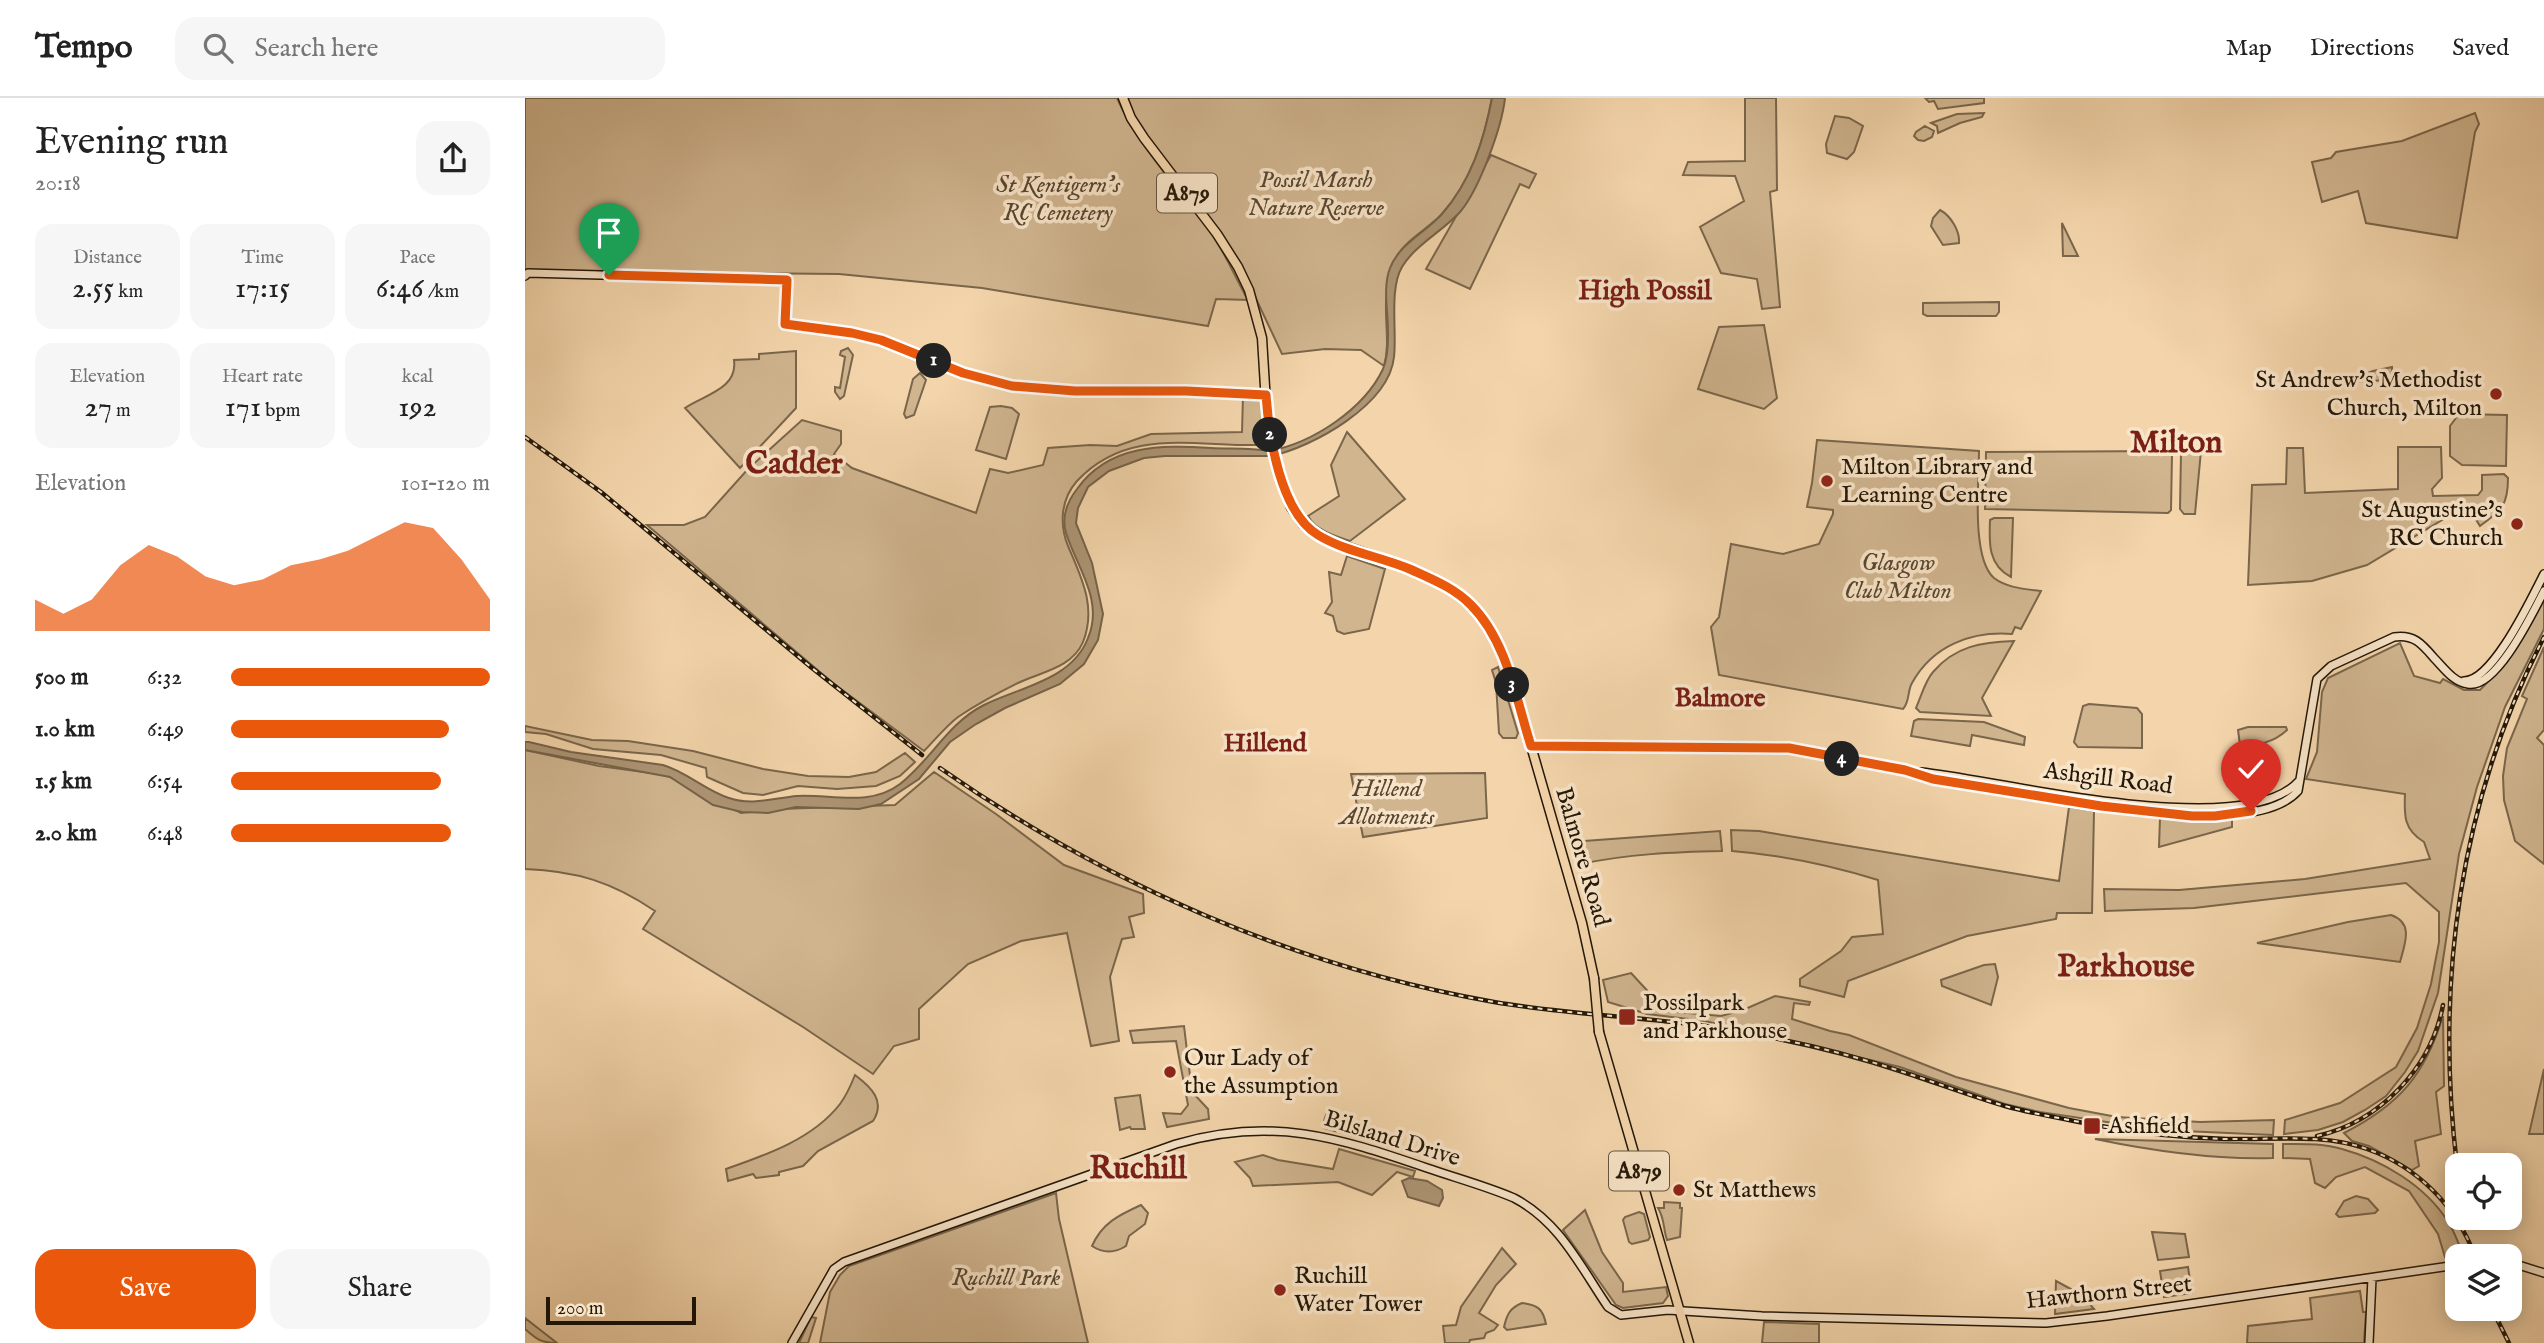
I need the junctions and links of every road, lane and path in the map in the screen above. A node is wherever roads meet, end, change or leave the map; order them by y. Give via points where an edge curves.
1 (1123, 98) edge
2 (525, 276) edge
3 (1266, 395) junction
4 (2544, 574) edge
5 (2544, 592) edge
6 (2456, 680) junction
7 (1531, 746) junction
8 (2522, 1266) edge
9 (2445, 1267) edge
10 (2544, 1273) edge
11 (2372, 1278) junction
12 (1679, 1310) junction
13 (1614, 1312) joint
14 (792, 1343) edge
15 (1689, 1343) edge
16 (2369, 1343) edge

1 - 3 main road, Balmore Road / A879 via 1143,138 1204,214 1238,267 1259,323
2 - 3 street via 787,280 785,324 881,340 963,373 1012,386
3 - 7 main road, Balmore Road / A879 via 1273,450 1291,507 1303,524 1333,542 1446,585 1478,612 1500,648
4 - 6 street via 2504,647 2478,676
5 - 6 street via 2519,639 2485,679 2470,685
6 - 7 street, Ashgill Road via 2423,645 2404,636 2331,666 2316,679 2301,779 2291,790 2235,806 2200,809 2102,800 1789,748
7 - 12 main road, Balmore Road / A879, bridge via 1582,923 1599,1032
8 - 10 street
9 - 11 street, Hawthorn Street
11 - 12 street, Hawthorn Street via 2046,1323 1775,1317
11 - 16 street
12 - 13 street, Hawthorn Street
12 - 15 main road, Balmore Road / A879
13 - 14 street, Bilsland Drive via 1552,1226 1514,1198 1341,1140 1252,1131 1176,1144 844,1262 834,1269

